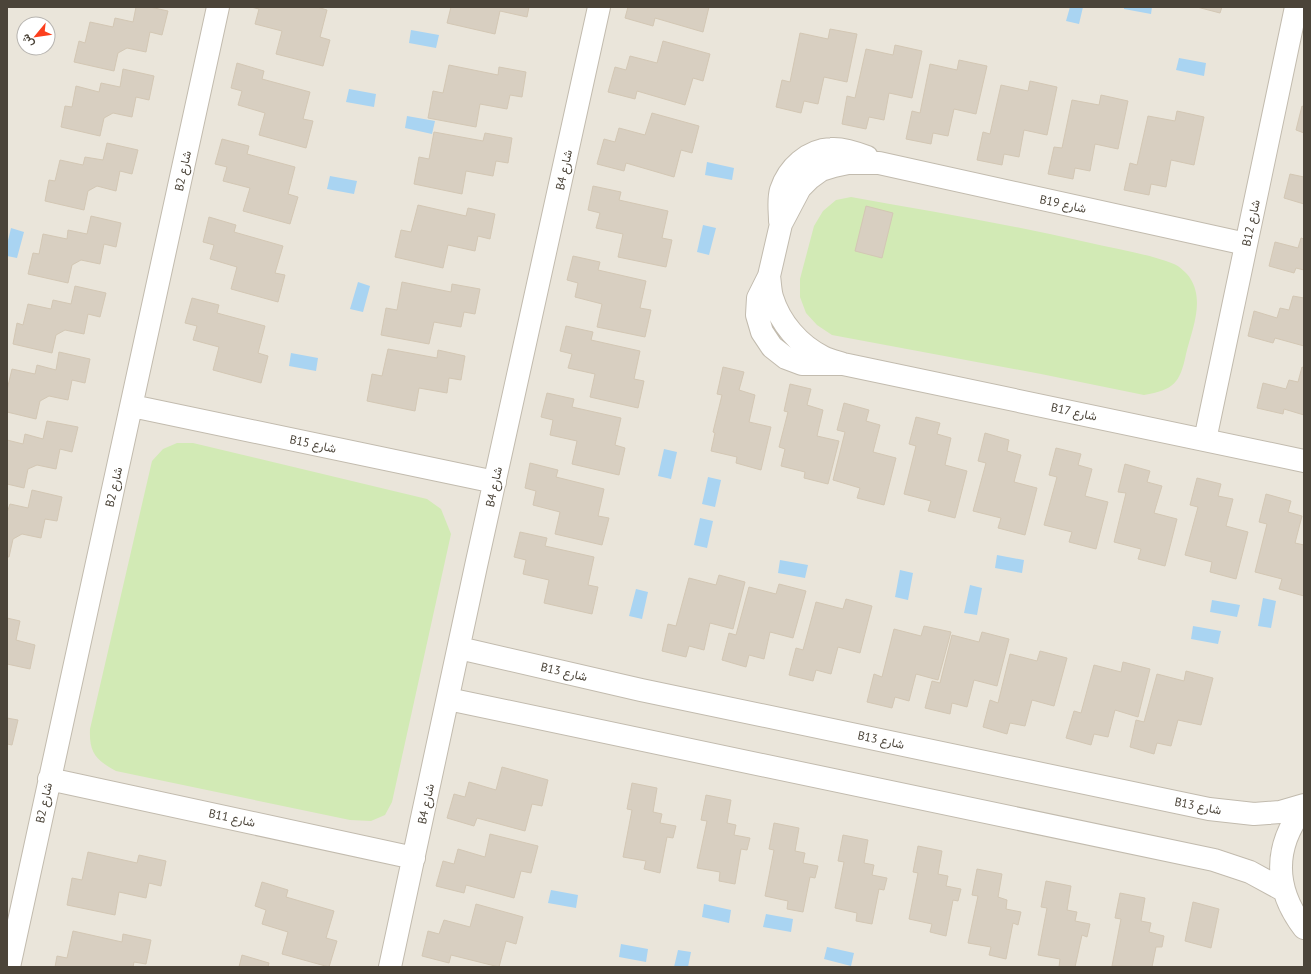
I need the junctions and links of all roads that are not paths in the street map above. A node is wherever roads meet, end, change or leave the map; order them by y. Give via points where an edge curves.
1 (218, 7) edge
2 (600, 7) edge
3 (1296, 7) edge
4 (1246, 244) junction
5 (768, 276) joint
6 (132, 406) junction
7 (1205, 440) junction
8 (1304, 461) edge
9 (495, 482) junction
10 (459, 648) junction
11 (448, 699) junction
12 (49, 779) junction
13 (1304, 806) edge
14 (414, 858) junction
15 (1284, 890) junction
16 (1304, 928) edge
17 (9, 967) edge
18 (390, 967) edge

1 - 6 street, B2 شارع
2 - 9 street, B4 شارع
3 - 4 street, B12 شارع
4 - 5 street, B19 شارع via 879,163 848,163 821,170 800,188 781,224
4 - 7 street, B12 شارع
5 - 7 street, B17 شارع via 758,298 757,315 762,332 772,347 786,358 802,364 843,364
6 - 9 street, B15 شارع
6 - 12 street, B2 شارع
7 - 8 street, B17 شارع
9 - 10 street, B4 شارع
10 - 11 street, B4 شارع
10 - 13 street, B13 شارع via 641,690 1209,809 1254,814 1280,812
11 - 14 street, B4 شارع
11 - 15 street via 1214,860 1250,872
12 - 14 street, B11 شارع
12 - 17 street, B2 شارع
13 - 15 street via 1284,844
14 - 18 street, B4 شارع
15 - 16 street via 1295,916

